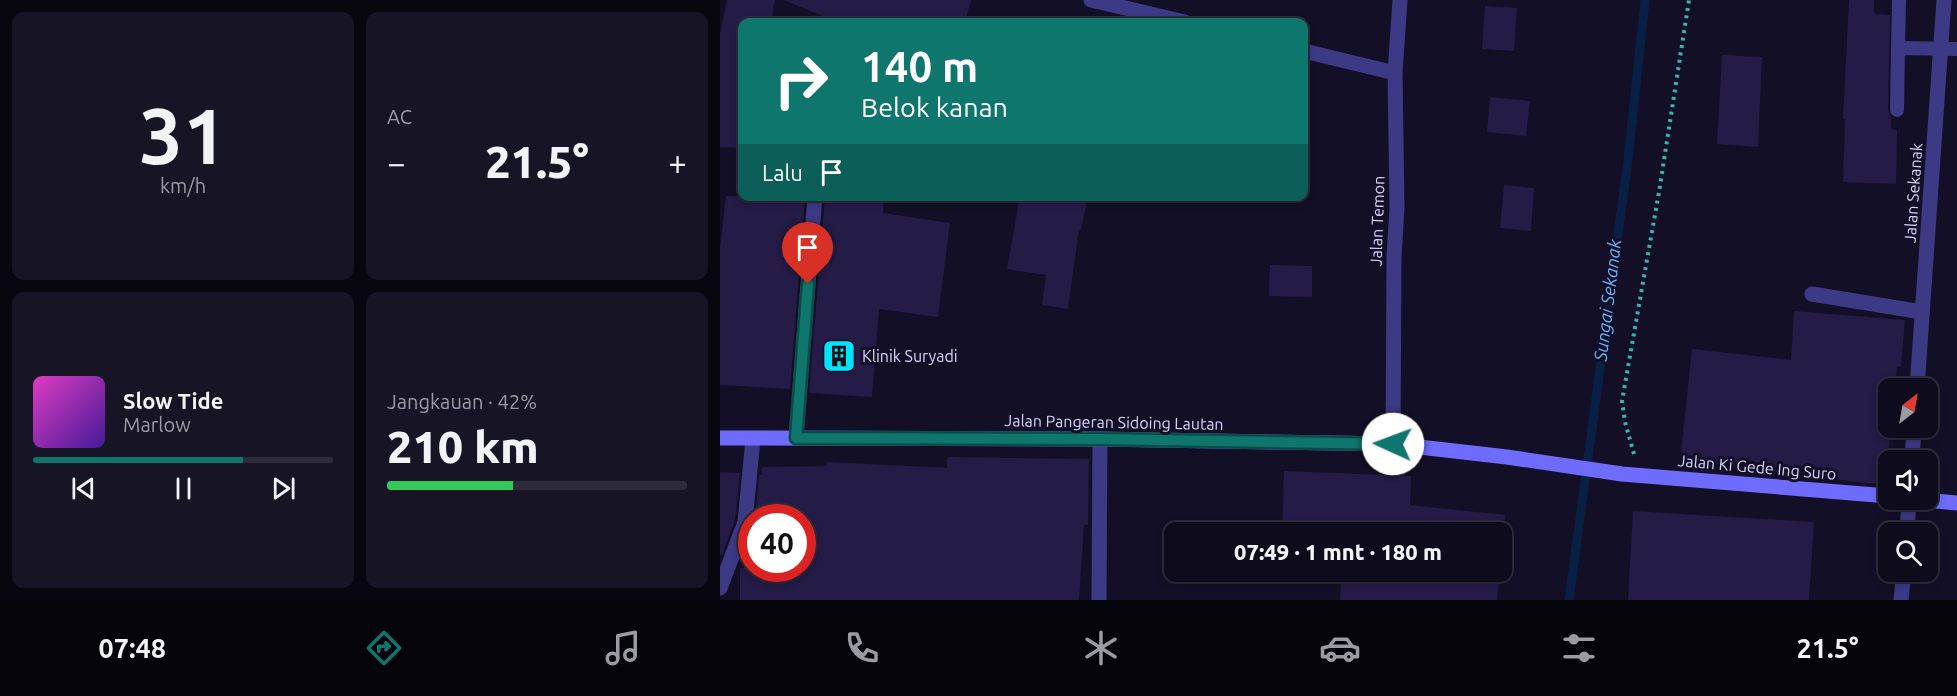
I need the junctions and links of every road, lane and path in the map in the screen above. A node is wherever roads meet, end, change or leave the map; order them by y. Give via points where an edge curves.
1 (1091, 0) edge
2 (1400, 0) edge
3 (1689, 0) edge
4 (1899, 0) edge
5 (1944, 0) edge
6 (1168, 18) edge
7 (1898, 48) junction
8 (1941, 49) junction
9 (1957, 49) edge
10 (1308, 52) edge
11 (1395, 73) junction
12 (1897, 110) dead end
13 (815, 201) edge
14 (1812, 294) dead end
15 (1922, 312) junction
16 (1918, 378) edge
17 (720, 438) edge
18 (796, 438) junction
19 (753, 439) junction
20 (1100, 439) junction
21 (1393, 444) junction
22 (1623, 474) joint
23 (1640, 475) junction
24 (1878, 495) edge
25 (1938, 502) edge
26 (1957, 504) edge
27 (1903, 582) edge
28 (720, 588) edge
29 (1099, 600) edge
30 (1902, 600) edge

1 - 6 street
2 - 11 street, Jalan Temon
3 - 23 path via 1622,401
4 - 7 lane
5 - 8 street, Jalan Sekanak
7 - 8 lane
7 - 12 lane
8 - 9 lane
8 - 15 street, Jalan Sekanak
10 - 11 street
11 - 21 street, Jalan Temon
13 - 18 street
14 - 15 street
15 - 16 street, Jalan Sekanak
17 - 19 street, Jalan Pangeran Sidoing Lautan
18 - 19 street, Jalan Pangeran Sidoing Lautan
18 - 20 street, Jalan Pangeran Sidoing Lautan
19 - 28 street via 745,522
20 - 21 street, Jalan Pangeran Sidoing Lautan
20 - 29 street
21 - 22 street, Jalan Pangeran Sidoing Lautan
22 - 23 street, Jalan Ki Gede Ing Suro
23 - 24 street, Jalan Ki Gede Ing Suro
25 - 26 street
27 - 30 street

